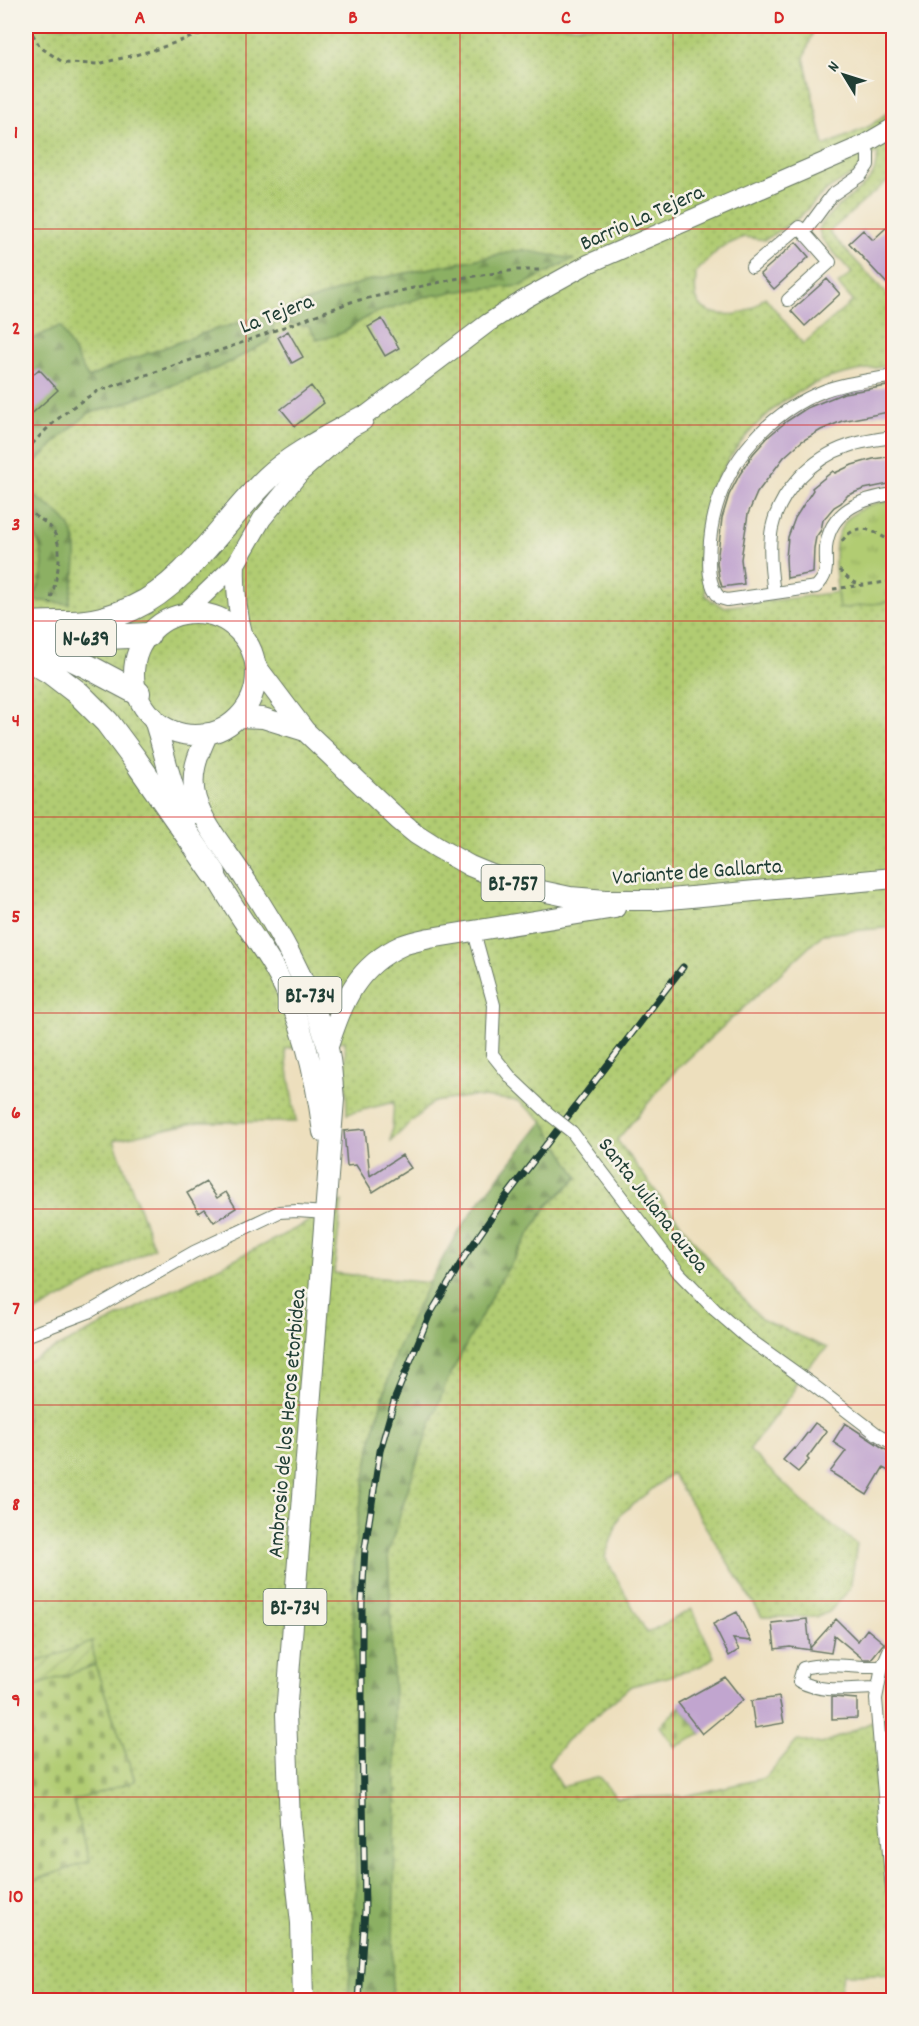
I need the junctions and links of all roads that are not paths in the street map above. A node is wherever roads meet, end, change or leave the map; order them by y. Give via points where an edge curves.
1 (894, 127) edge
2 (864, 145) junction
3 (804, 233) junction
4 (752, 267) dead end
5 (788, 300) dead end
6 (894, 376) edge
7 (362, 419) junction
8 (894, 437) edge
9 (894, 494) edge
10 (236, 564) junction
11 (774, 593) junction
12 (184, 614) junction
13 (32, 624) edge
14 (148, 635) junction
15 (26, 636) edge
16 (244, 637) junction
17 (26, 657) edge
18 (256, 666) junction
19 (138, 693) junction
20 (153, 717) junction
21 (238, 717) junction
22 (305, 731) junction
23 (208, 733) junction
24 (214, 873) junction
25 (894, 878) edge
26 (659, 900) junction
27 (474, 932) junction
28 (328, 1046) junction
29 (328, 1173) junction
30 (326, 1214) junction
31 (26, 1336) edge
32 (894, 1444) edge
33 (894, 1639) edge
34 (882, 1667) junction
35 (877, 1688) junction
36 (894, 1914) edge
37 (303, 2001) edge

1 - 2 street, Barrio La Tejera
2 - 3 street via 868,165 861,175 832,195
2 - 7 street, Barrio La Tejera via 561,278 488,323
3 - 4 street via 799,227
3 - 5 street via 830,262
6 - 11 street via 849,383 801,401 754,439 723,487 712,519 712,588 727,600
7 - 10 street, Barrio La Tejera via 286,488 262,519
7 - 13 highway via 319,442 270,476 188,566 157,594 108,617
8 - 11 street via 848,445 830,454 801,476 788,492 772,530
9 - 11 street via 856,503 837,520 826,544 827,573 816,587
10 - 12 street
10 - 16 street via 236,598
12 - 14 main road via 171,618
12 - 16 main road via 218,617
13 - 14 highway, N-639 via 60,635 87,638
14 - 19 main road via 135,662
15 - 19 highway, N-639
16 - 18 main road
17 - 24 highway via 79,694 107,722
18 - 21 main road via 253,693
18 - 22 main road, Variante de Gallarta / BI-757
19 - 20 main road
20 - 23 main road via 178,732
20 - 24 main road, BI-734 via 177,802
21 - 22 main road, Variante de Gallarta / BI-757 via 263,718
21 - 23 main road
22 - 26 main road, Variante de Gallarta / BI-757 via 416,834 470,867 528,888 570,897
23 - 28 main road, BI-734 via 194,769 196,799 276,927 307,987
24 - 29 main road, BI-734 via 285,988 302,1028 318,1088
25 - 26 main road, Variante de Gallarta / BI-757
26 - 27 main road
27 - 28 main road via 404,945 380,959 356,980
27 - 32 street, Santa Juliana auzoa, bridge via 494,1005 492,1054 512,1079 572,1132 673,1266 715,1310 746,1337
28 - 29 main road, BI-734 via 334,1099
29 - 30 main road, Ambrosio de los Heros etorbidea / BI-734
30 - 31 street via 279,1212 194,1252 89,1312
30 - 37 main road, Ambrosio de los Heros etorbidea / BI-734 via 286,1714
33 - 34 street
34 - 35 street
34 - 35 street via 817,1664 802,1668 799,1681 809,1687 829,1689
35 - 36 street

